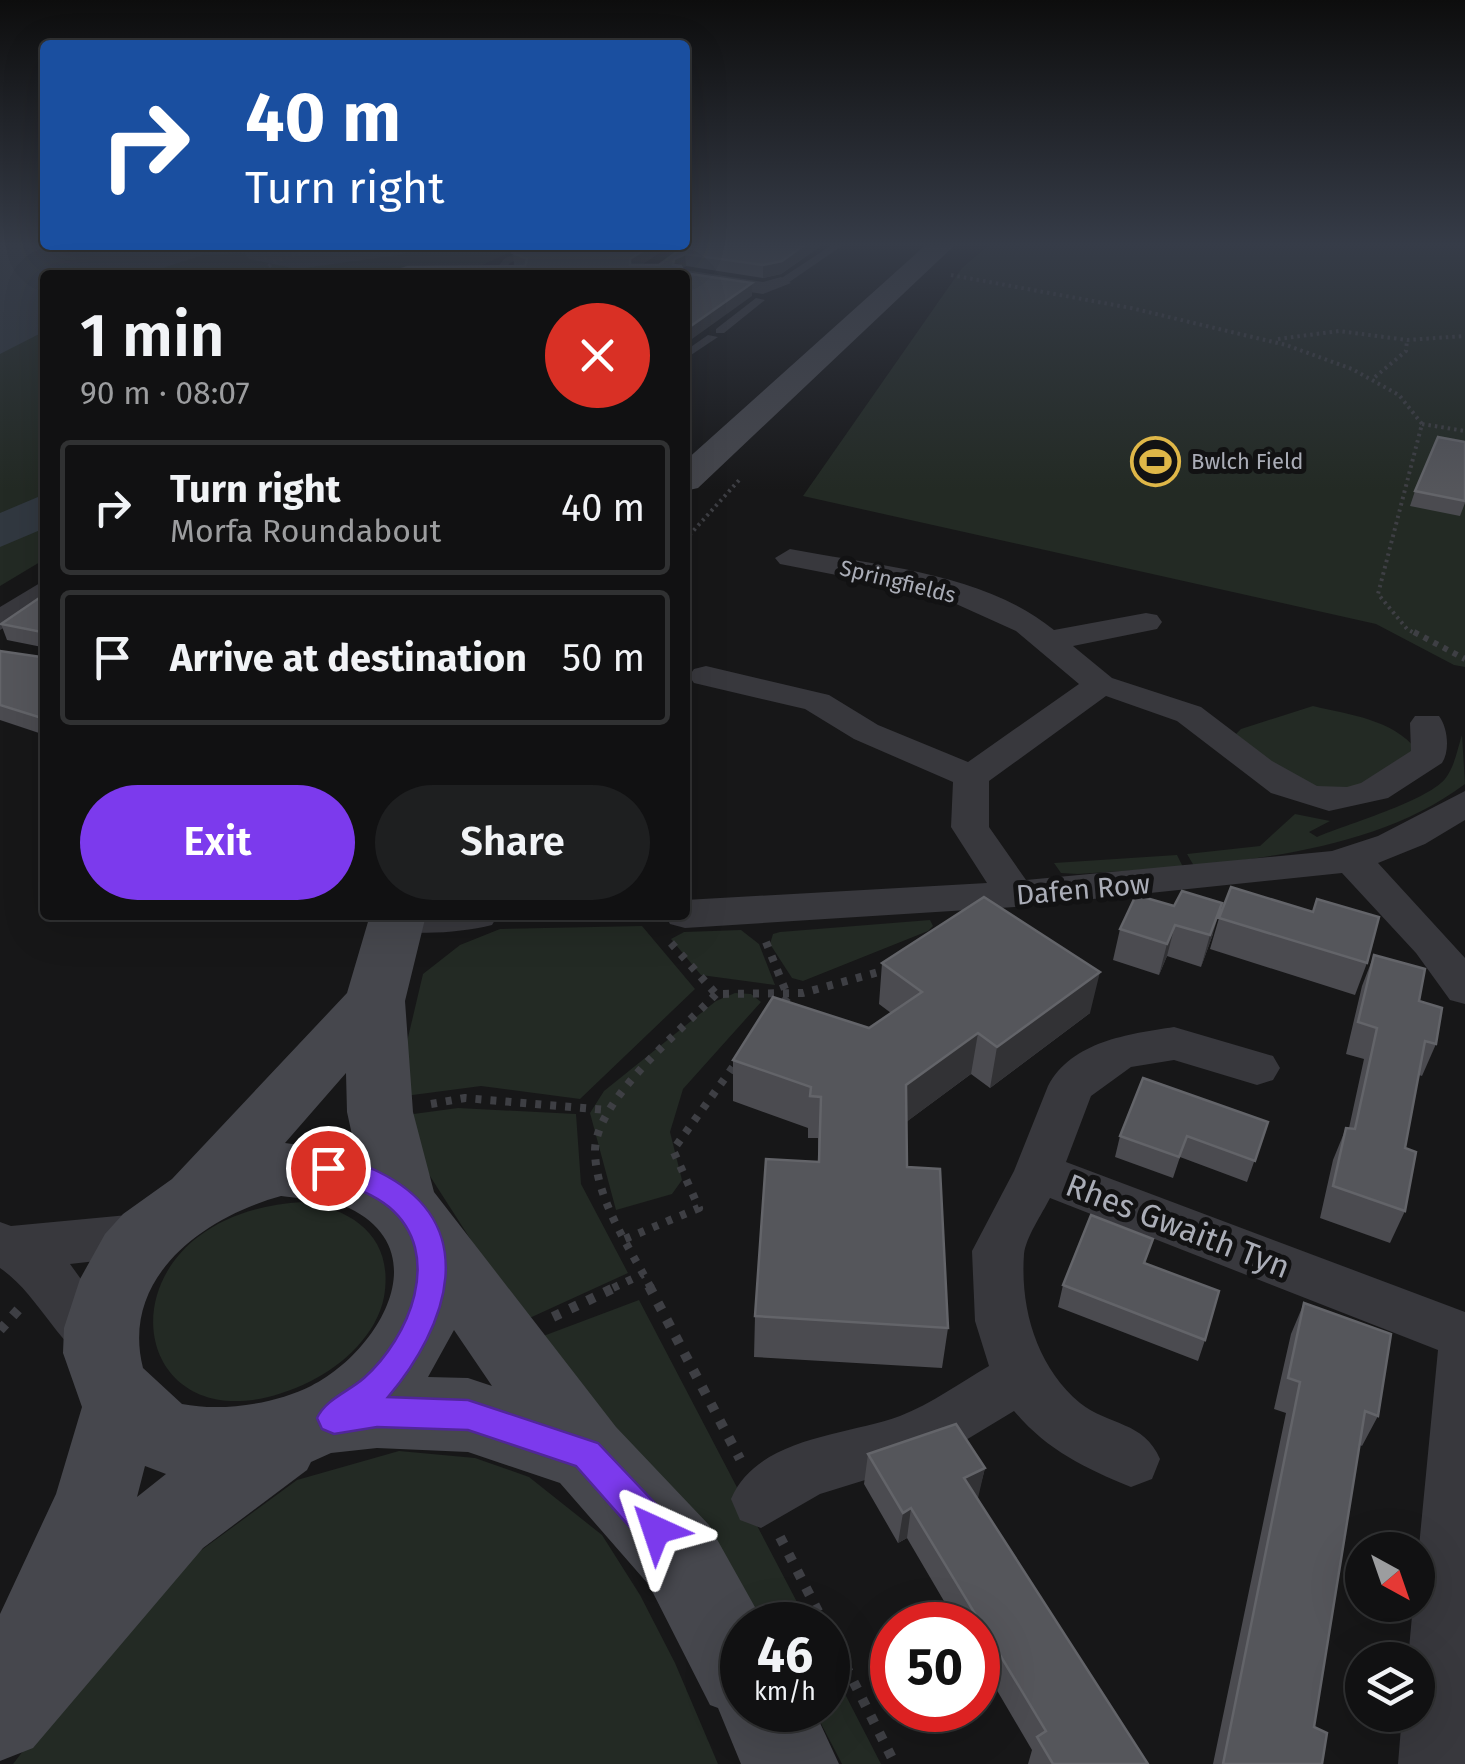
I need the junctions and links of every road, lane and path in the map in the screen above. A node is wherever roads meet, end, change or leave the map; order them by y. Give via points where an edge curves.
1 (726, 325) edge
2 (855, 325) edge
3 (1207, 325) edge
4 (1465, 336) edge
5 (1278, 339) junction
6 (1407, 340) junction
7 (690, 352) edge
8 (1375, 377) junction
9 (1422, 424) junction
10 (1465, 431) edge
11 (690, 475) edge
12 (790, 558) dead end
13 (40, 593) edge
14 (0, 621) edge
15 (1146, 622) dead end
16 (1047, 641) junction
17 (1465, 659) edge
18 (706, 676) dead end
19 (1100, 684) junction
20 (1427, 722) dead end
21 (971, 776) junction
22 (1465, 802) edge
23 (1353, 861) junction
24 (1016, 894) junction
25 (754, 913) junction
26 (690, 919) edge
27 (396, 920) edge
28 (673, 921) edge
29 (901, 963) edge
30 (1465, 989) edge
31 (716, 994) junction
32 (788, 997) junction
33 (375, 1001) junction
34 (777, 1010) edge
35 (744, 1053) edge
36 (1257, 1068) dead end
37 (606, 1110) junction
38 (380, 1112) junction
39 (1038, 1172) junction
40 (412, 1215) junction
41 (168, 1218) junction
42 (625, 1239) junction
43 (5, 1246) edge
44 (643, 1274) junction
45 (19, 1309) dead end
46 (0, 1330) edge
47 (1465, 1336) edge
48 (507, 1339) junction
49 (1465, 1352) edge
50 (110, 1374) junction
51 (1020, 1377) junction
52 (310, 1429) junction
53 (586, 1454) junction
54 (1131, 1459) dead end
55 (762, 1500) junction
56 (813, 1602) edge
57 (720, 1632) edge
58 (850, 1676) edge
59 (2, 1712) edge
60 (774, 1732) edge
61 (792, 1764) edge
62 (894, 1764) edge
63 (1432, 1764) edge

1 - 7 lane
2 - 11 main road
3 - 5 path
4 - 6 path
5 - 6 path via 1340,331
5 - 8 path
6 - 8 path via 1406,351
8 - 9 path via 1419,409
9 - 10 path
9 - 17 path via 1378,594 1407,629
12 - 16 street, Springfields via 942,587 1027,624
13 - 14 street
15 - 16 street
16 - 19 street, Springfields
18 - 21 street via 818,702 866,732
19 - 20 street, Springfields via 1191,715 1300,797 1348,801 1397,781 1429,755
19 - 21 street
21 - 24 street via 970,827
22 - 23 street, Dafen Row via 1438,823
23 - 24 street, Dafen Row
23 - 30 street
24 - 25 street, Dafen Row
25 - 26 street, Dafen Row
25 - 32 path
27 - 33 main road
28 - 31 path
29 - 32 path via 840,990
31 - 32 path
31 - 37 path
32 - 34 path
33 - 38 main road
33 - 41 main road
35 - 42 path via 674,1150 699,1208
36 - 39 street via 1174,1043 1119,1052 1071,1086
37 - 38 path via 465,1098
37 - 42 path via 596,1150 604,1194
38 - 40 main road
39 - 47 street, Rhes Gwaith Tyn
39 - 51 street, Rhes Gwaith Tyn via 998,1251 1002,1320
40 - 41 main road via 368,1179 282,1169 234,1180
40 - 48 main road
40 - 52 main road via 432,1267 428,1309 407,1352 376,1388
41 - 43 street
41 - 50 main road via 118,1272 104,1307
42 - 44 path
43 - 50 street via 61,1288
44 - 48 path
44 - 55 path
45 - 46 path
48 - 53 main road
49 - 63 street
50 - 52 main road via 150,1429 187,1443 234,1447
50 - 59 main road via 95,1500
51 - 54 street, Rhes Gwaith Tyn via 1061,1423
51 - 55 street via 914,1439 805,1470
52 - 53 main road via 377,1412 468,1415
52 - 59 main road via 173,1519
53 - 57 main road via 678,1555
55 - 56 path
58 - 62 path
60 - 61 main road

